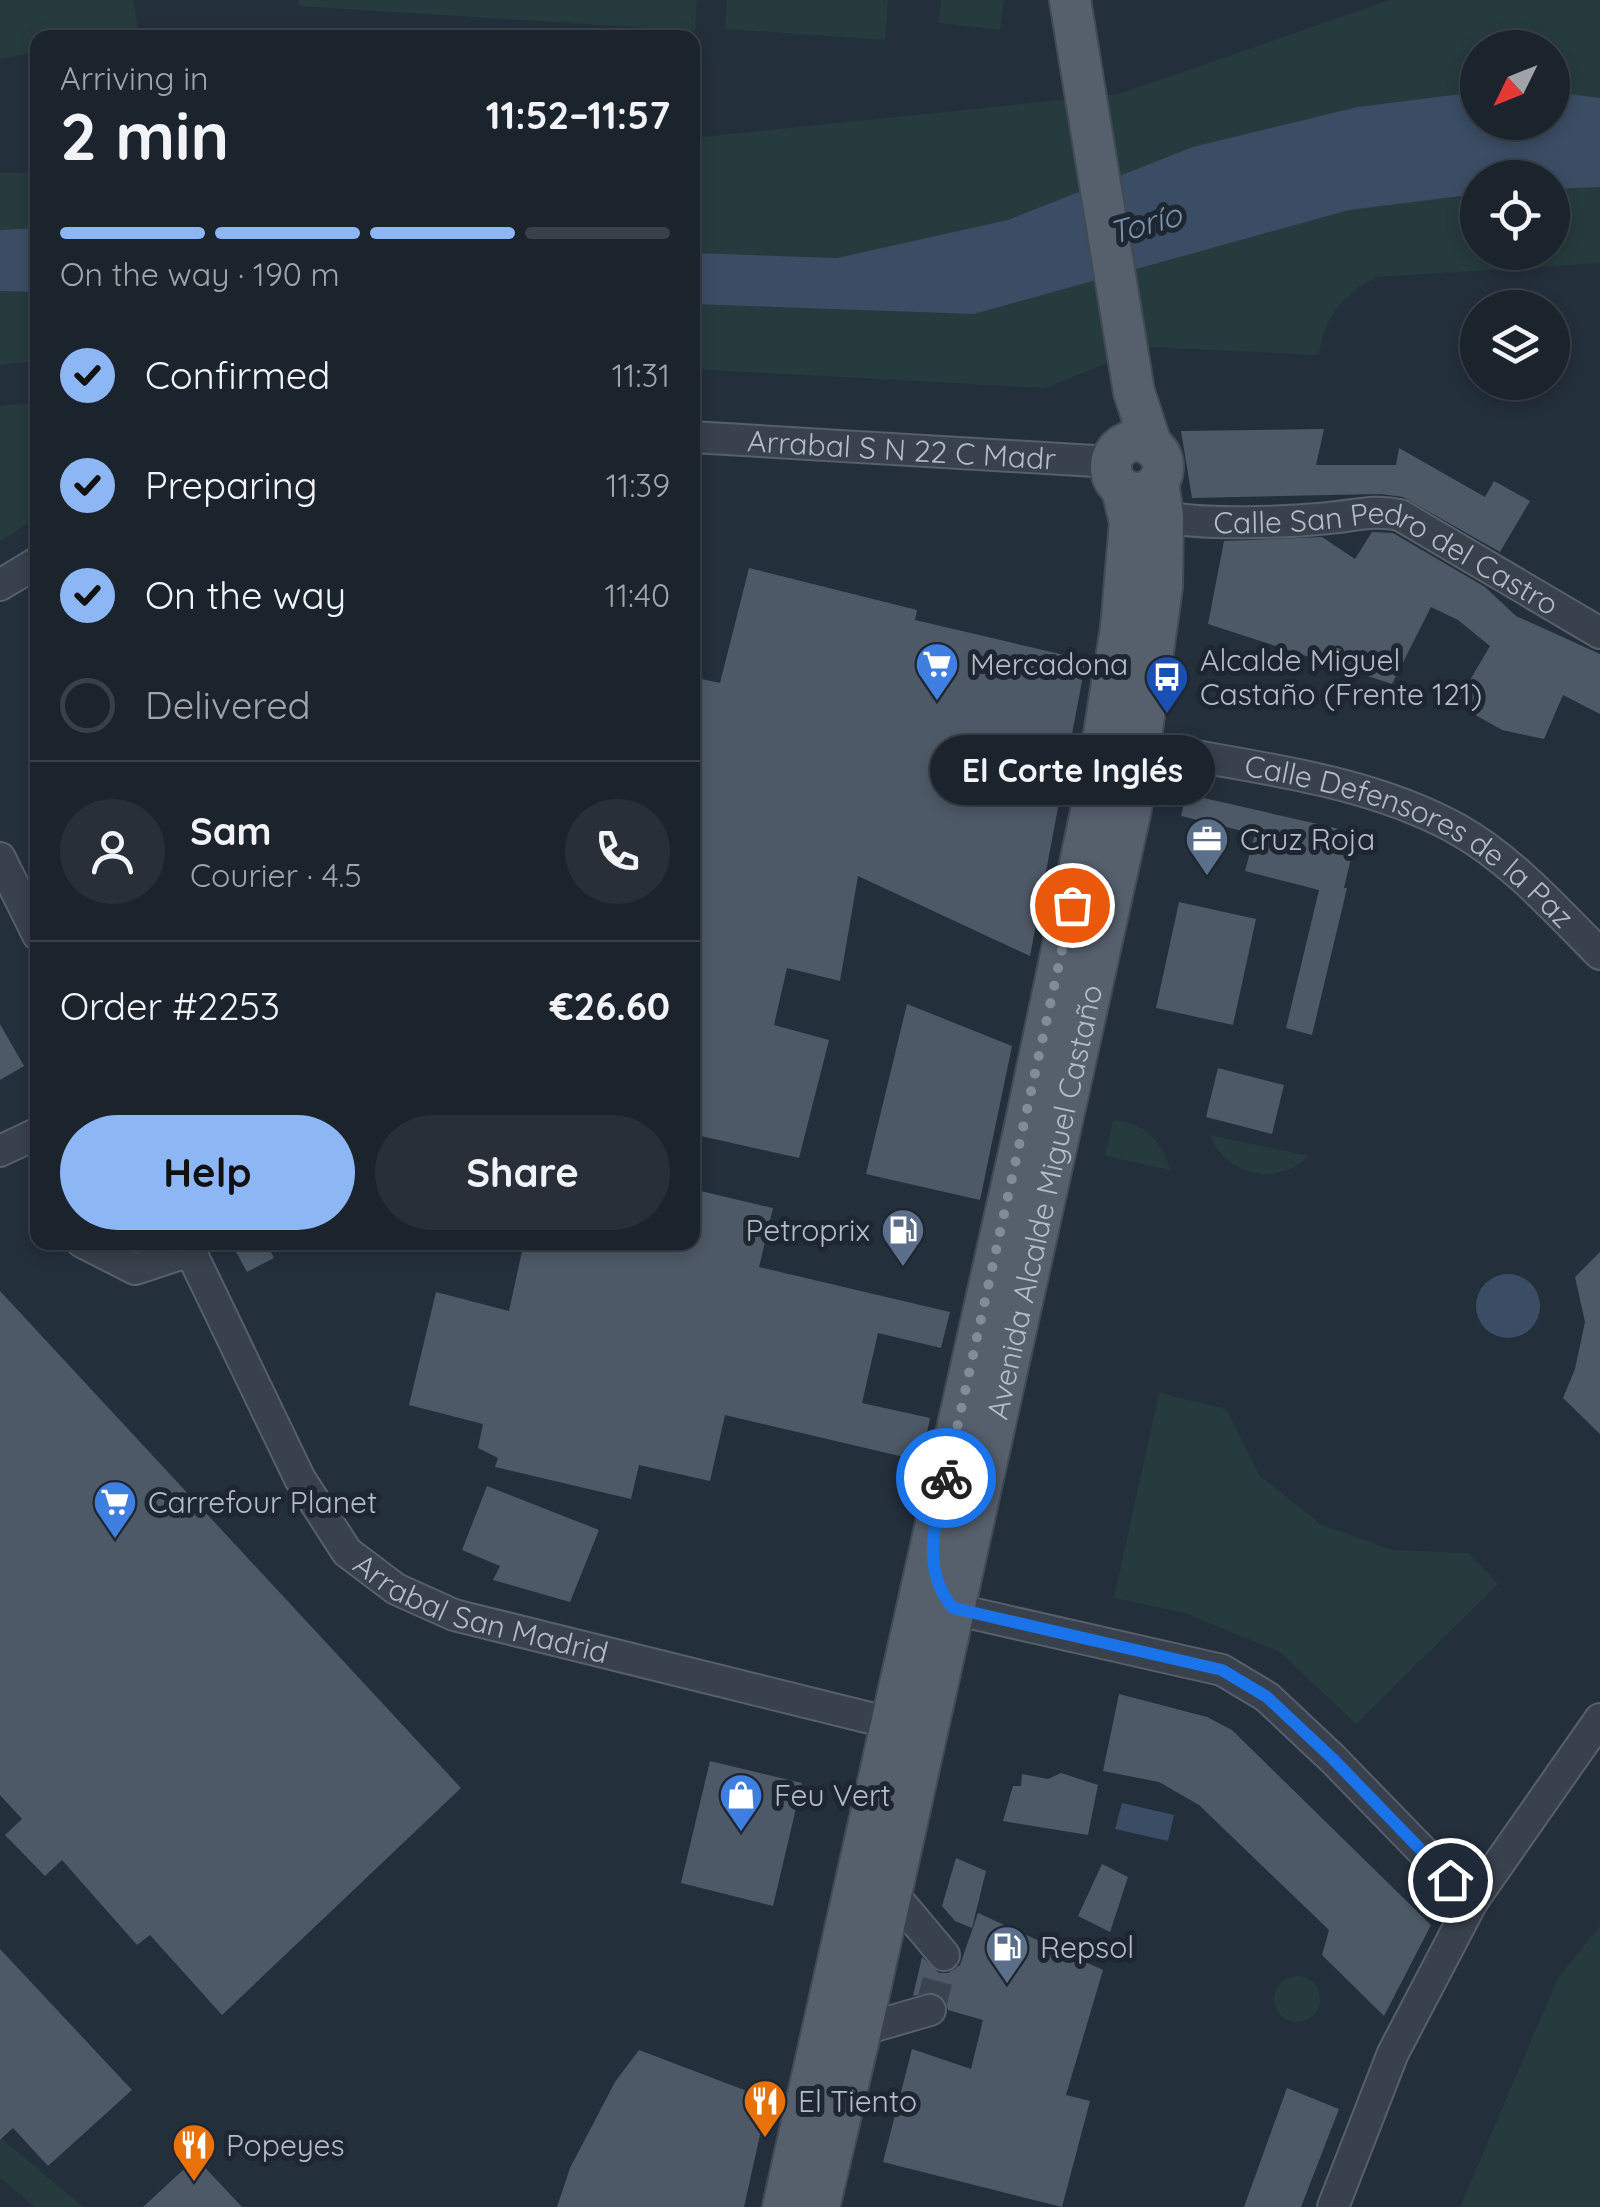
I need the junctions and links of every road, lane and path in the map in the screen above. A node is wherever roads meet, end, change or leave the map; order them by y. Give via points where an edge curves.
1 (1070, 0) edge
2 (700, 438) edge
3 (1138, 474) junction
4 (30, 567) edge
5 (0, 585) edge
6 (1600, 633) edge
7 (1141, 746) junction
8 (0, 858) edge
9 (30, 920) edge
10 (1600, 954) edge
11 (30, 1140) edge
12 (0, 1150) edge
13 (98, 1250) edge
14 (181, 1250) edge
15 (189, 1250) edge
16 (931, 1543) junction
17 (953, 1608) junction
18 (939, 1671) junction
19 (1600, 1720) edge
20 (890, 1723) junction
21 (916, 1778) junction
22 (891, 1892) junction
23 (1472, 1902) junction
24 (944, 1954) dead end
25 (930, 2010) dead end
26 (861, 2030) junction
27 (783, 2207) edge
28 (818, 2207) edge
29 (1333, 2207) edge

1 - 3 main road, Avenida Alcalde Miguel Castaño via 1131,374
2 - 3 street, Arrabal S N 22 C Madr
3 - 6 street, Calle San Pedro del Castro via 1190,520 1328,518 1378,510 1400,515
3 - 7 main road, Avenida Alcalde Miguel Castaño via 1162,587
3 - 16 main road, Avenida Alcalde Miguel Castaño via 1122,628 1093,802
4 - 5 street
7 - 10 street, Calle Defensores de la Paz via 1351,788 1409,808 1506,864
7 - 17 main road, Avenida Alcalde Miguel Castaño
8 - 9 street
11 - 12 street
13 - 14 street via 135,1269
15 - 20 street, Arrabal San Madrid via 300,1480 347,1552 396,1589 454,1615
16 - 17 street via 934,1574
16 - 20 main road, Avenida Alcalde Miguel Castaño
17 - 18 main road, Avenida Alcalde Miguel Castaño
17 - 23 street via 1222,1670 1267,1697
18 - 20 street via 923,1696
18 - 21 main road, Avenida Alcalde Miguel Castaño
19 - 23 street
20 - 21 street via 910,1751
20 - 27 main road, Avenida Alcalde Miguel Castaño
21 - 22 main road, Avenida Alcalde Miguel Castaño
22 - 24 street
22 - 26 main road, Avenida Alcalde Miguel Castaño
23 - 29 street via 1393,2053
25 - 26 street
26 - 28 main road, Avenida Alcalde Miguel Castaño

